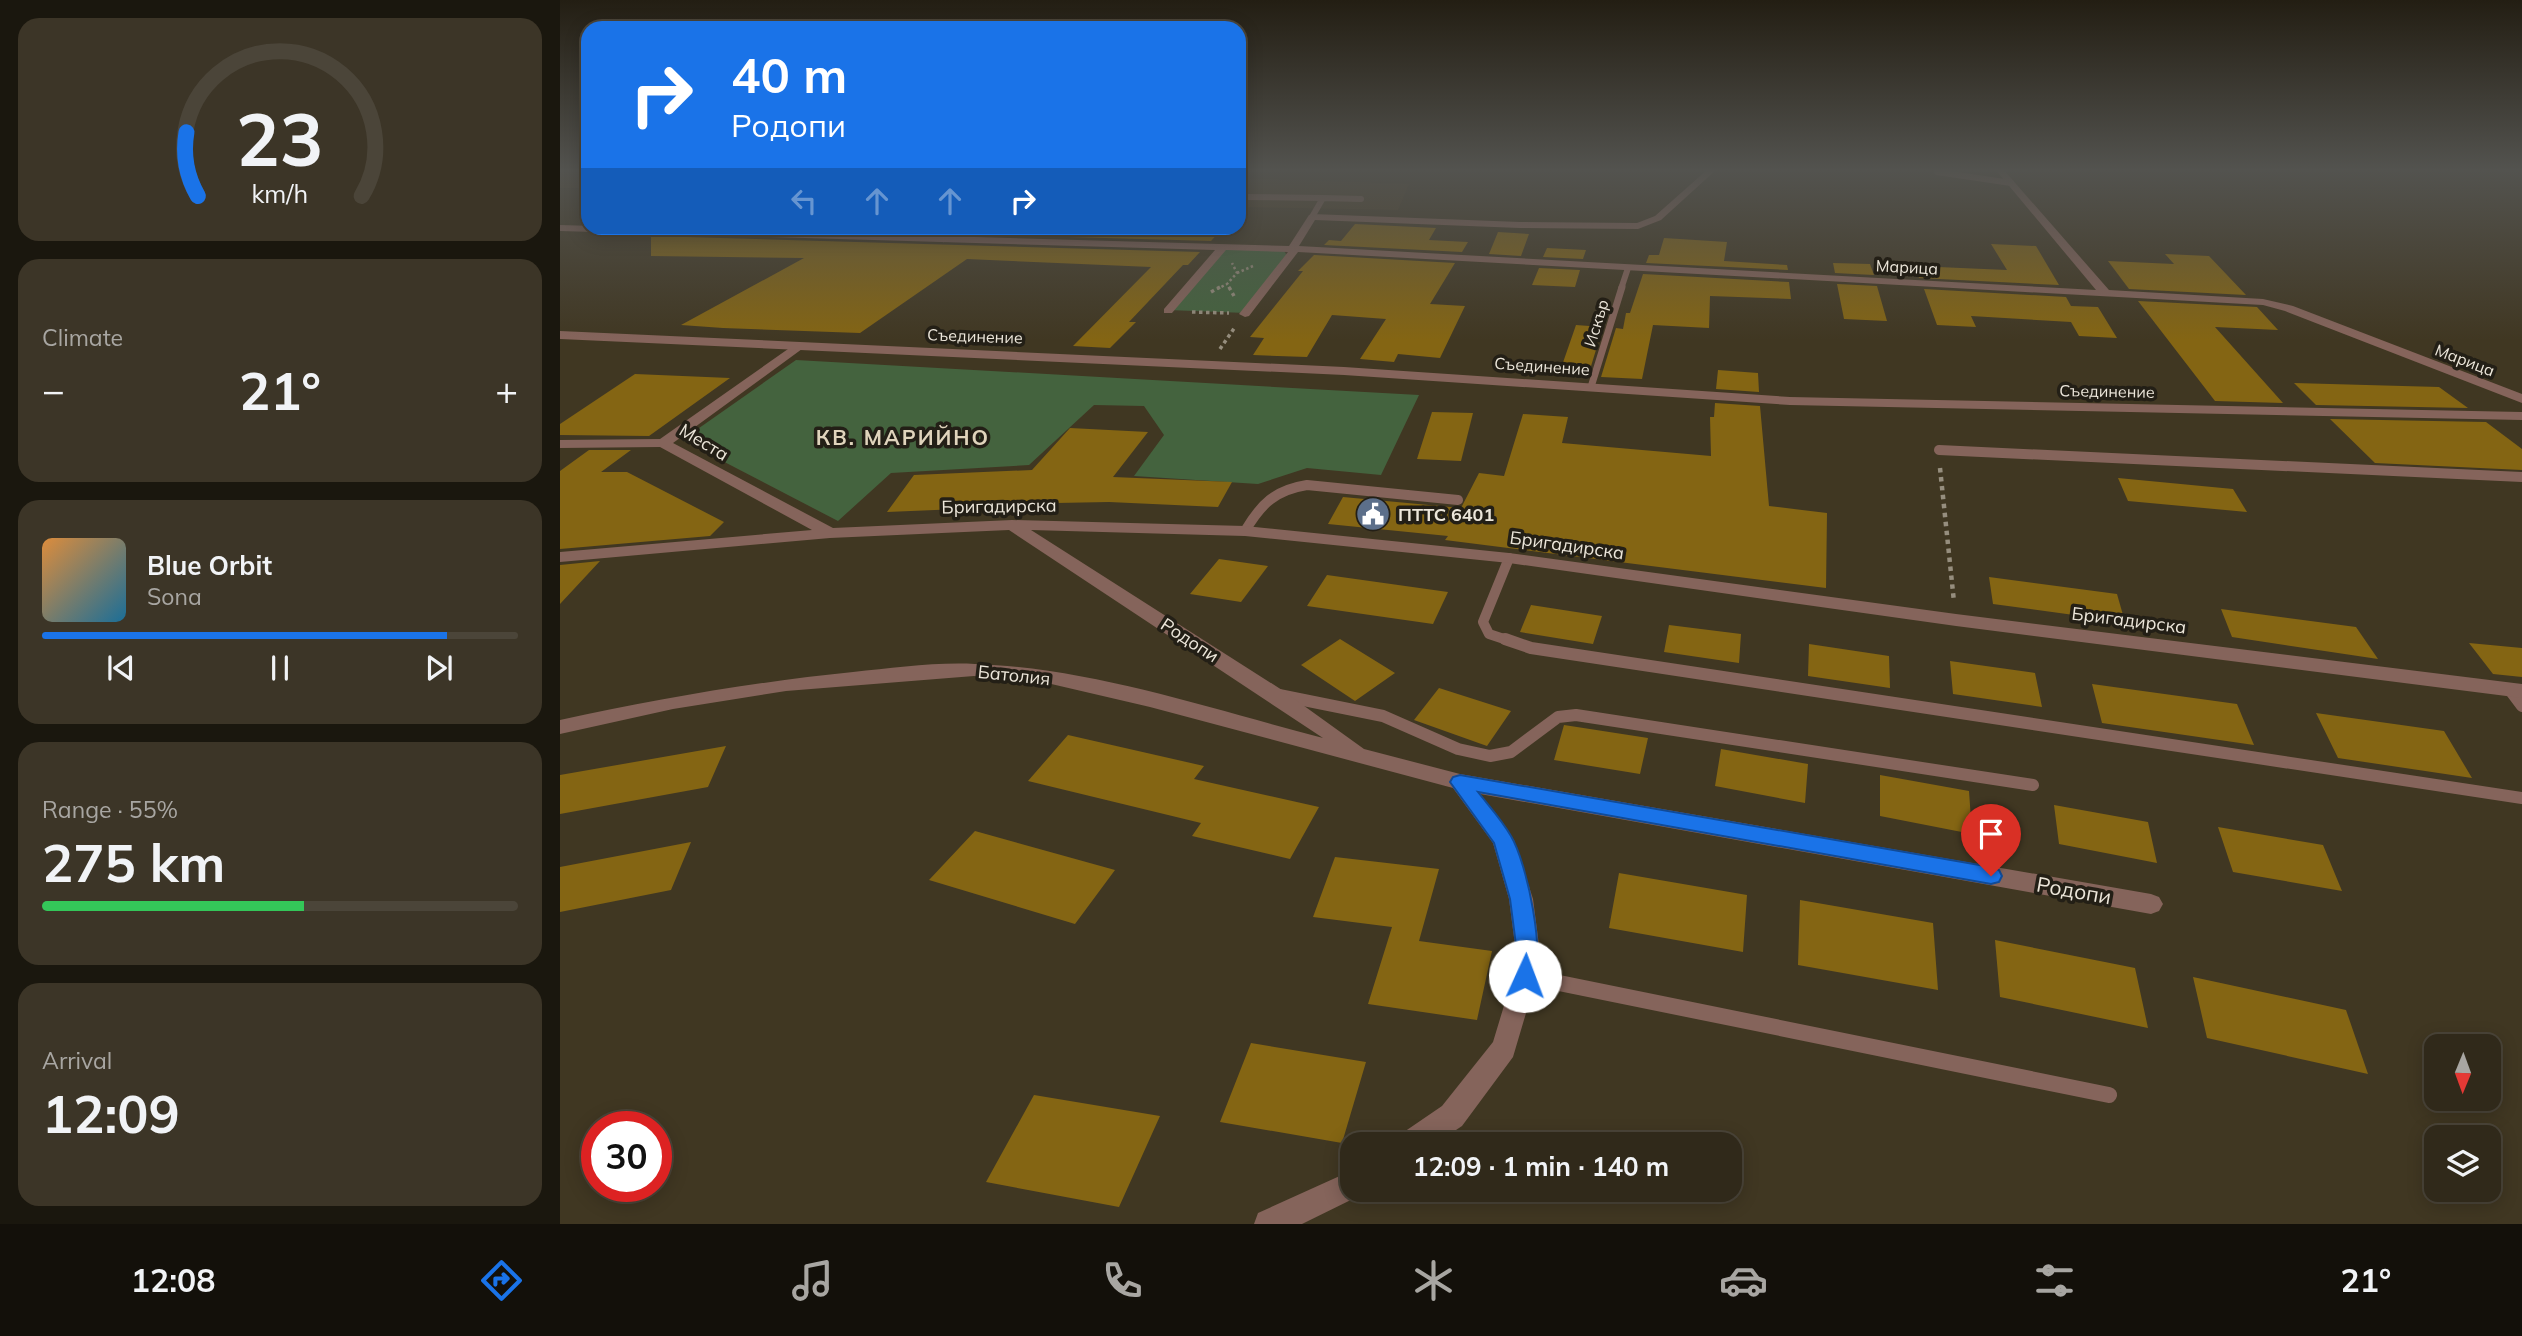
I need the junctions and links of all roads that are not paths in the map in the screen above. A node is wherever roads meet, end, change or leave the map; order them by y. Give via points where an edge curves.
1 (1306, 226) edge
2 (2048, 226) edge
3 (560, 228) edge
4 (581, 229) edge
5 (804, 235) edge
6 (950, 235) edge
7 (944, 239) junction
8 (1223, 247) junction
9 (1294, 249) junction
10 (1628, 268) junction
11 (2105, 293) junction
12 (1168, 311) road end
13 (1245, 314) road end
14 (560, 335) edge
15 (798, 346) junction
16 (1591, 387) junction
17 (2522, 399) edge
18 (2522, 416) edge
19 (663, 443) junction
20 (560, 444) edge
21 (1938, 450) road end
22 (2522, 477) edge
23 (1458, 500) dead end
24 (1012, 525) junction
25 (1245, 531) junction
26 (830, 533) junction
27 (560, 557) edge
28 (1509, 558) junction
29 (2516, 690) edge
30 (1275, 695) junction
31 (2522, 706) edge
32 (560, 727) edge
33 (1365, 758) junction
34 (1460, 782) junction
35 (2033, 785) dead end
36 (2522, 798) edge
37 (2151, 904) dead end
38 (1525, 976) junction
39 (2109, 1096) dead end
40 (1429, 1132) edge
41 (1340, 1190) edge
42 (1269, 1224) edge

1 - 9 street
2 - 11 street
3 - 4 street, Марица
5 - 7 street, Марица
6 - 7 lane
7 - 8 street, Марица
8 - 9 street, Марица
8 - 12 street
9 - 10 street, Марица
9 - 13 street
10 - 11 street, Марица
10 - 16 lane, Искър
11 - 17 street, Марица via 2278,305
14 - 15 street, Съединение
15 - 16 street, Съединение
15 - 19 street, Места
16 - 18 street, Съединение via 1817,402
19 - 20 street
19 - 26 street, Места
21 - 22 lane
23 - 25 lane via 1291,486 1261,503
24 - 25 street, Бригадирска
24 - 26 street, Бригадирска
24 - 30 street, Родопи
25 - 28 street, Бригадирска
26 - 27 street, Бригадирска
28 - 29 street, Бригадирска via 1955,620
28 - 36 lane via 1483,622 1489,634 1531,648
29 - 31 lane
30 - 33 street, Родопи
30 - 35 lane via 1382,716 1458,749 1490,756 1511,752 1558,718 1576,715
32 - 33 street, Батолия via 673,702 786,685 974,670 1047,677 1150,700
33 - 34 street, Батолия
34 - 37 street, Родопи
34 - 38 street via 1503,840 1521,899 1527,945
38 - 39 lane
38 - 40 street via 1504,1048 1452,1116
41 - 42 street

